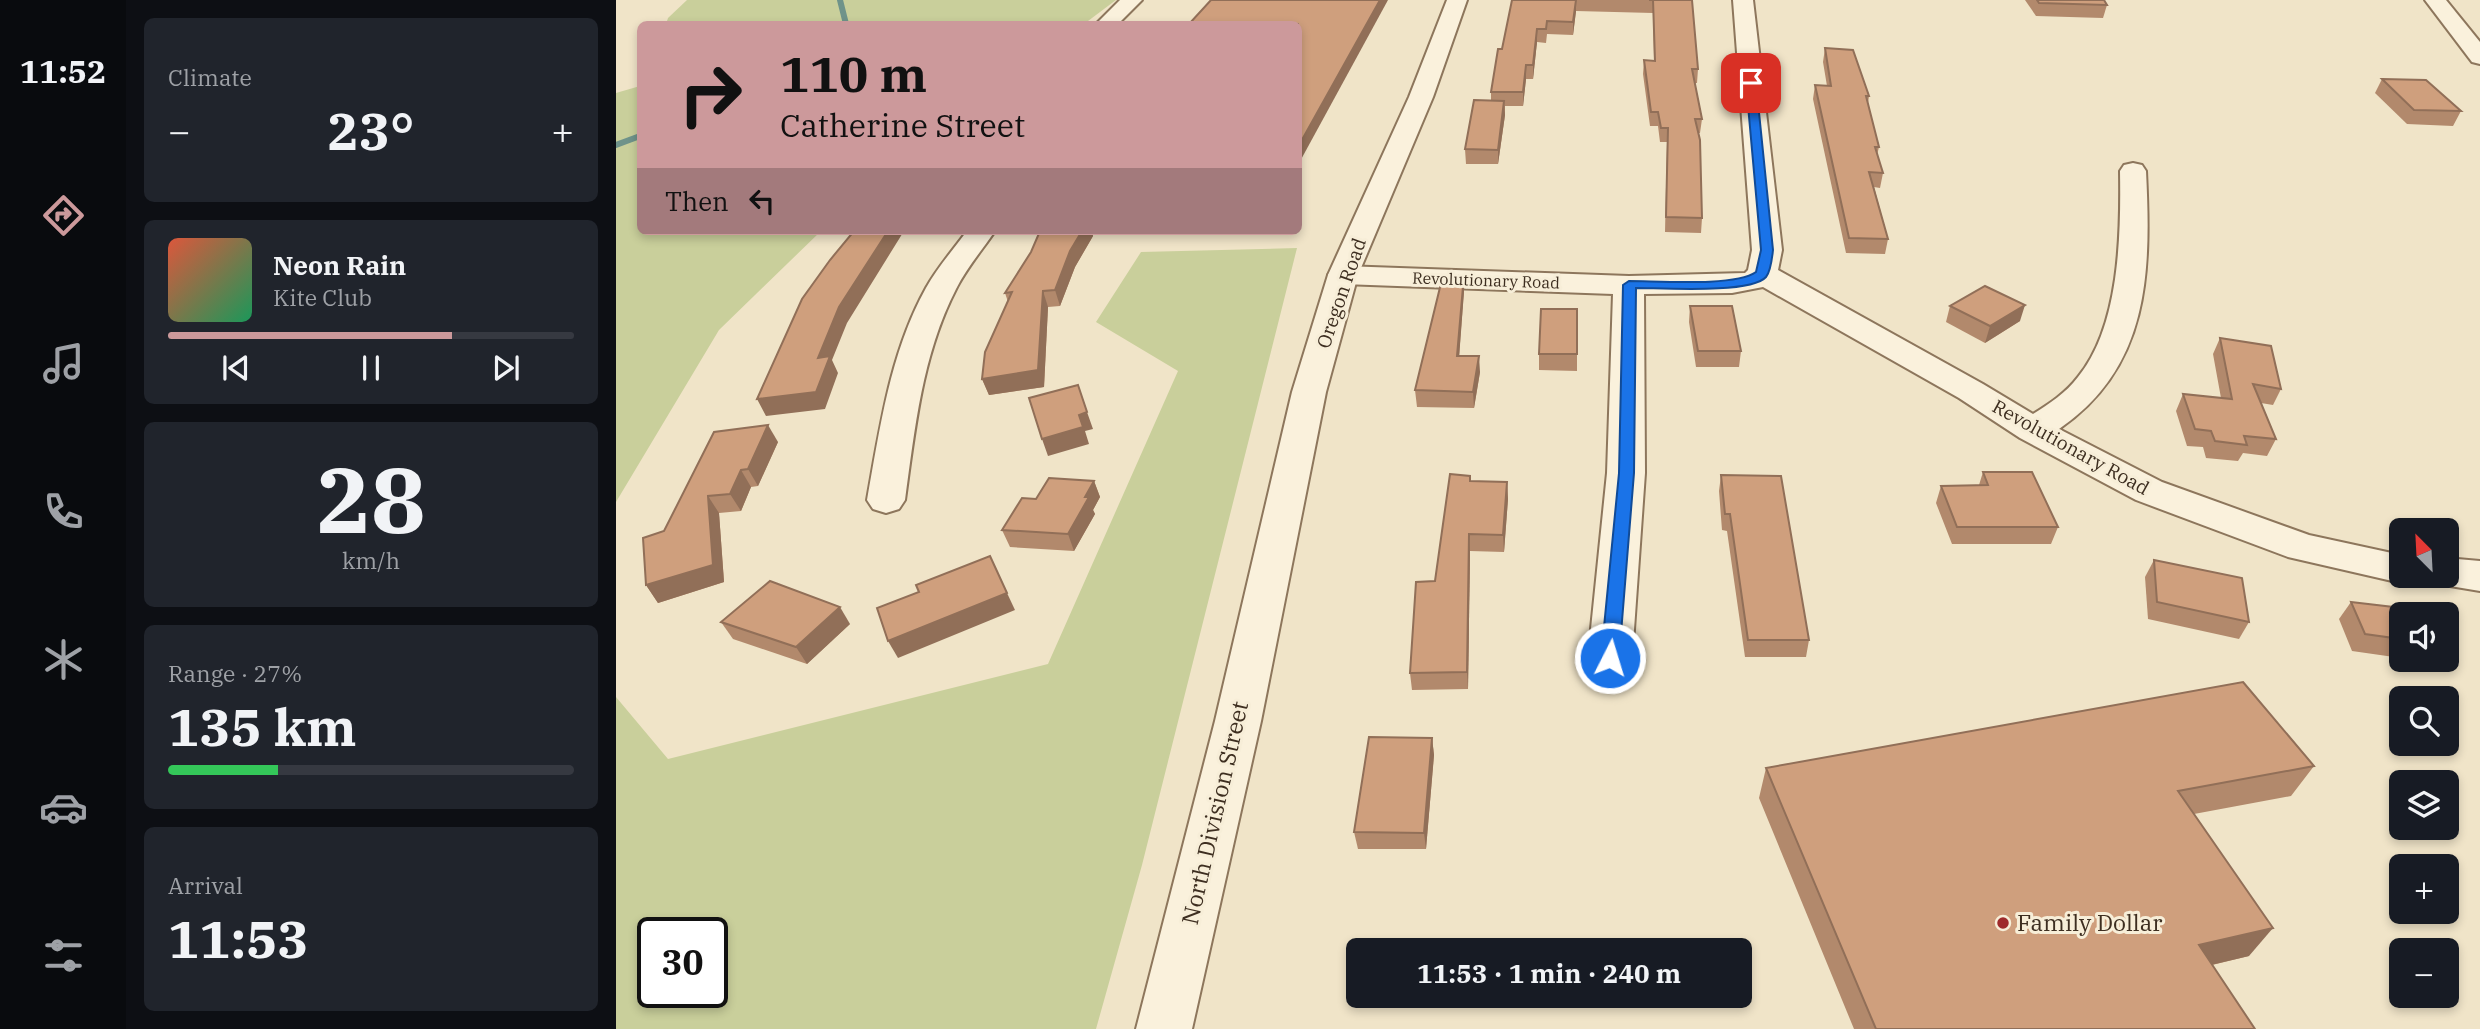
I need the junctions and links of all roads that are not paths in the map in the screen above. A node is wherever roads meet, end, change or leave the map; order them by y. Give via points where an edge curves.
1 (1132, 0) edge
2 (1457, 0) edge
3 (1743, 0) edge
4 (2435, 0) edge
5 (1109, 21) edge
6 (2480, 57) edge
7 (2133, 171) dead end
8 (978, 235) edge
9 (1762, 274) junction
10 (1343, 275) junction
11 (1629, 285) junction
12 (2033, 430) junction
13 (886, 500) dead end
14 (2389, 566) edge
15 (2459, 574) edge
16 (2480, 576) edge
17 (1264, 597) joint
18 (1610, 658) dead end
19 (1164, 1029) edge

1 - 5 street
2 - 10 street, Oregon Road via 1421,97
3 - 9 street via 1767,250
4 - 6 street
7 - 12 street via 2127,293 2112,349 2092,383 2069,406
8 - 13 street via 941,288 918,339 902,401
9 - 11 street, Revolutionary Road via 1732,284
9 - 12 street, Revolutionary Road
10 - 11 street, Revolutionary Road
10 - 17 street, Oregon Road via 1309,392
11 - 18 street via 1626,473
12 - 14 street, Revolutionary Road via 2149,491 2302,547
15 - 16 street
17 - 19 street, North Division Street

